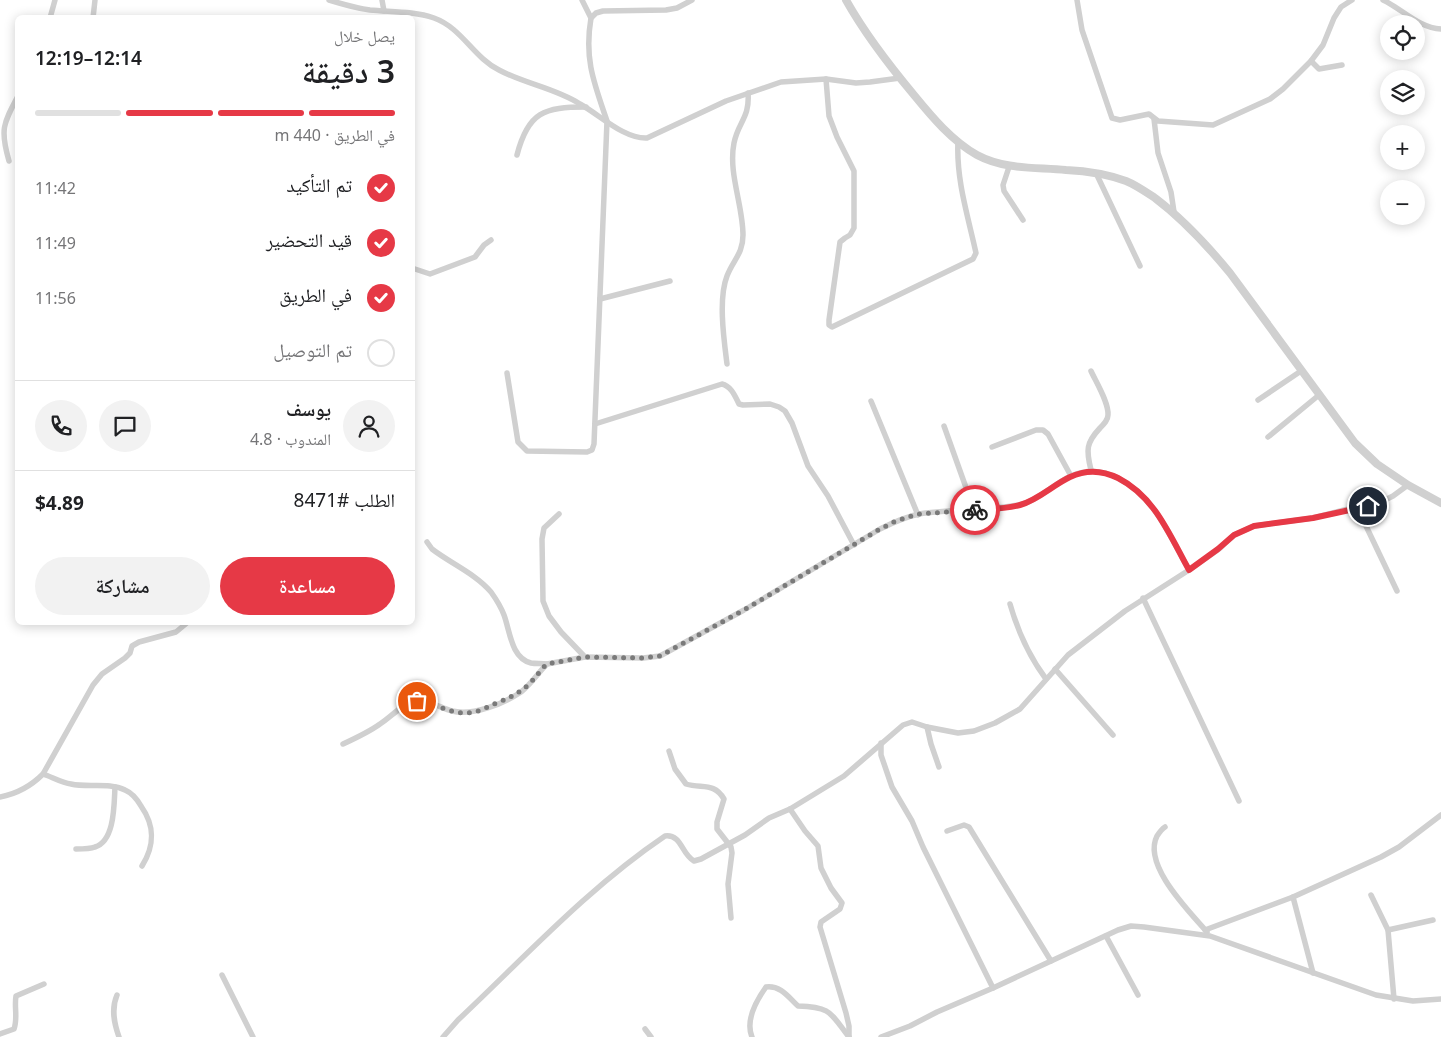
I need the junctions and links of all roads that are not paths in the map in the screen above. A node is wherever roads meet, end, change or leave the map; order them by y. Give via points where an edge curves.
1 (55, 0) edge
2 (95, 0) edge
3 (329, 0) edge
4 (382, 0) edge
5 (582, 0) edge
6 (692, 0) edge
7 (846, 0) edge
8 (1077, 0) edge
9 (1352, 0) edge
10 (1385, 0) edge
11 (384, 11) junction
12 (51, 15) edge
13 (93, 15) edge
14 (394, 15) edge
15 (415, 17) edge
16 (591, 18) junction
17 (1441, 28) edge
18 (1311, 61) junction
19 (1342, 65) dead end
20 (900, 78) junction
21 (826, 79) junction
22 (748, 93) junction
23 (15, 102) edge
24 (586, 107) junction
25 (1154, 119) junction
26 (607, 121) junction
27 (958, 141) junction
28 (517, 155) dead end
29 (9, 161) dead end
30 (1009, 167) junction
31 (1096, 173) junction
32 (1174, 212) junction
33 (1024, 220) dead end
34 (491, 240) dead end
35 (1140, 266) dead end
36 (415, 269) edge
37 (670, 281) dead end
38 (600, 299) junction
39 (727, 364) dead end
40 (1091, 371) dead end
41 (1301, 371) junction
42 (507, 373) dead end
43 (1319, 395) junction
44 (1258, 400) dead end
45 (871, 401) dead end
46 (595, 424) junction
47 (944, 426) dead end
48 (1268, 437) dead end
49 (992, 447) dead end
50 (1090, 470) junction
51 (1071, 476) junction
52 (1408, 485) junction
53 (1441, 503) edge
54 (1357, 507) junction
55 (974, 510) junction
56 (559, 514) dead end
57 (918, 514) junction
58 (427, 542) dead end
59 (854, 545) junction
60 (1189, 570) junction
61 (1397, 590) dead end
62 (1143, 598) junction
63 (1010, 604) dead end
64 (184, 625) edge
65 (585, 657) junction
66 (547, 664) junction
67 (1055, 669) junction
68 (1046, 679) junction
69 (927, 727) junction
70 (1113, 735) dead end
71 (881, 743) junction
72 (343, 744) dead end
73 (669, 751) dead end
74 (939, 767) dead end
75 (42, 774) junction
76 (115, 787) junction
77 (0, 797) edge
78 (1239, 801) dead end
79 (790, 809) junction
80 (1441, 815) edge
81 (1165, 826) dead end
82 (948, 831) dead end
83 (728, 844) junction
84 (76, 850) dead end
85 (142, 866) dead end
86 (1371, 895) dead end
87 (1293, 897) junction
88 (730, 918) dead end
89 (1432, 920) dead end
90 (1205, 930) junction
91 (1388, 930) junction
92 (1106, 936) junction
93 (1210, 936) junction
94 (1051, 961) junction
95 (1313, 973) junction
96 (222, 974) dead end
97 (44, 984) dead end
98 (993, 988) junction
99 (117, 995) dead end
100 (1138, 995) dead end
101 (1394, 999) junction
102 (1441, 999) edge
103 (644, 1029) dead end
104 (0, 1034) edge
105 (120, 1037) edge
106 (253, 1037) edge
107 (443, 1037) edge
108 (651, 1037) edge
109 (752, 1037) edge
110 (849, 1037) edge
111 (881, 1037) edge

1 - 12 street
2 - 13 street
3 - 11 street
4 - 11 street
5 - 16 street
6 - 16 street via 671,10 603,11
7 - 20 street via 858,22
8 - 25 street via 1082,30 1110,117 1120,120 1149,114
9 - 18 street via 1341,7
10 - 17 street via 1423,24
11 - 14 street
15 - 24 street via 434,18 448,25 498,70 556,91
16 - 26 street via 591,74
18 - 19 street via 1319,69
18 - 25 street via 1270,99 1213,125 1178,124
20 - 21 street via 856,82
20 - 27 street
21 - 22 street via 781,82
21 - 27 street via 829,116 854,171 854,228 840,242 829,320 832,327 973,259 976,253 962,197
22 - 26 street via 647,138 628,135
22 - 39 street via 747,114 734,143 733,159 743,234 741,251 727,276 724,289
23 - 29 street via 2,131
24 - 26 street
24 - 28 street via 546,111 535,118 527,126
25 - 32 street via 1158,153
26 - 38 street
27 - 30 street via 977,155
30 - 31 street
30 - 33 street via 1004,191
31 - 32 street via 1126,181
31 - 35 street
32 - 41 street via 1210,248
34 - 36 street via 475,257 430,274
37 - 38 street
38 - 46 street
40 - 50 street via 1107,406 1108,416 1088,445
41 - 43 street
41 - 44 street
42 - 46 street via 518,442 527,451 588,452 594,444
43 - 48 street
43 - 52 street via 1355,442 1377,464
45 - 57 street
46 - 59 street via 722,384 727,385 739,404 744,406 779,406 792,423 808,466
47 - 55 street
49 - 51 street via 1043,430
50 - 51 street
50 - 60 street via 1108,473 1142,493
51 - 55 street via 1020,505
52 - 53 street
52 - 54 street via 1378,504
54 - 60 street via 1313,518 1254,526 1234,535
54 - 61 street
55 - 57 street
56 - 65 street via 544,528 543,601 561,632
57 - 59 street via 888,525
58 - 66 street via 490,591 504,616 510,640 523,659
59 - 65 street via 660,656
60 - 62 street
62 - 67 street via 1068,655
62 - 78 street
63 - 68 street via 1017,630
64 - 75 street via 176,632 132,646 125,658 102,674
65 - 66 street
66 - 72 street via 521,692 478,711 452,711 417,701
67 - 68 street
67 - 70 street
68 - 69 street via 1020,709 995,723 958,733
69 - 71 street via 912,722 903,725
69 - 74 street
71 - 79 street via 844,776
71 - 98 street via 881,755 892,788 912,821
73 - 83 street via 675,769 686,784 704,785 721,794 724,800 717,829
75 - 76 street via 70,784
75 - 77 street via 35,782
76 - 84 street via 107,837 94,848
76 - 85 street via 136,797 152,829 152,843
79 - 83 street
79 - 110 street via 818,846 821,868 842,903 840,909 821,922 820,927 846,1013
80 - 87 street via 1399,847
81 - 90 street via 1157,836 1155,847 1160,868 1169,886
82 - 94 street via 964,824 969,828
83 - 88 street via 732,853 728,884
83 - 107 street via 694,861 672,835 650,846 560,921
86 - 91 street
87 - 90 street
87 - 95 street
89 - 91 street
90 - 93 street
91 - 101 street
92 - 93 street via 1131,926
92 - 94 street
92 - 100 street
93 - 95 street
94 - 98 street
95 - 101 street
96 - 106 street
97 - 104 street via 16,996 14,1029
98 - 111 street
99 - 105 street via 113,1013
101 - 102 street
103 - 108 street
109 - 110 street via 749,1024 759,999 770,986 784,992 798,1006 813,1006 830,1012

